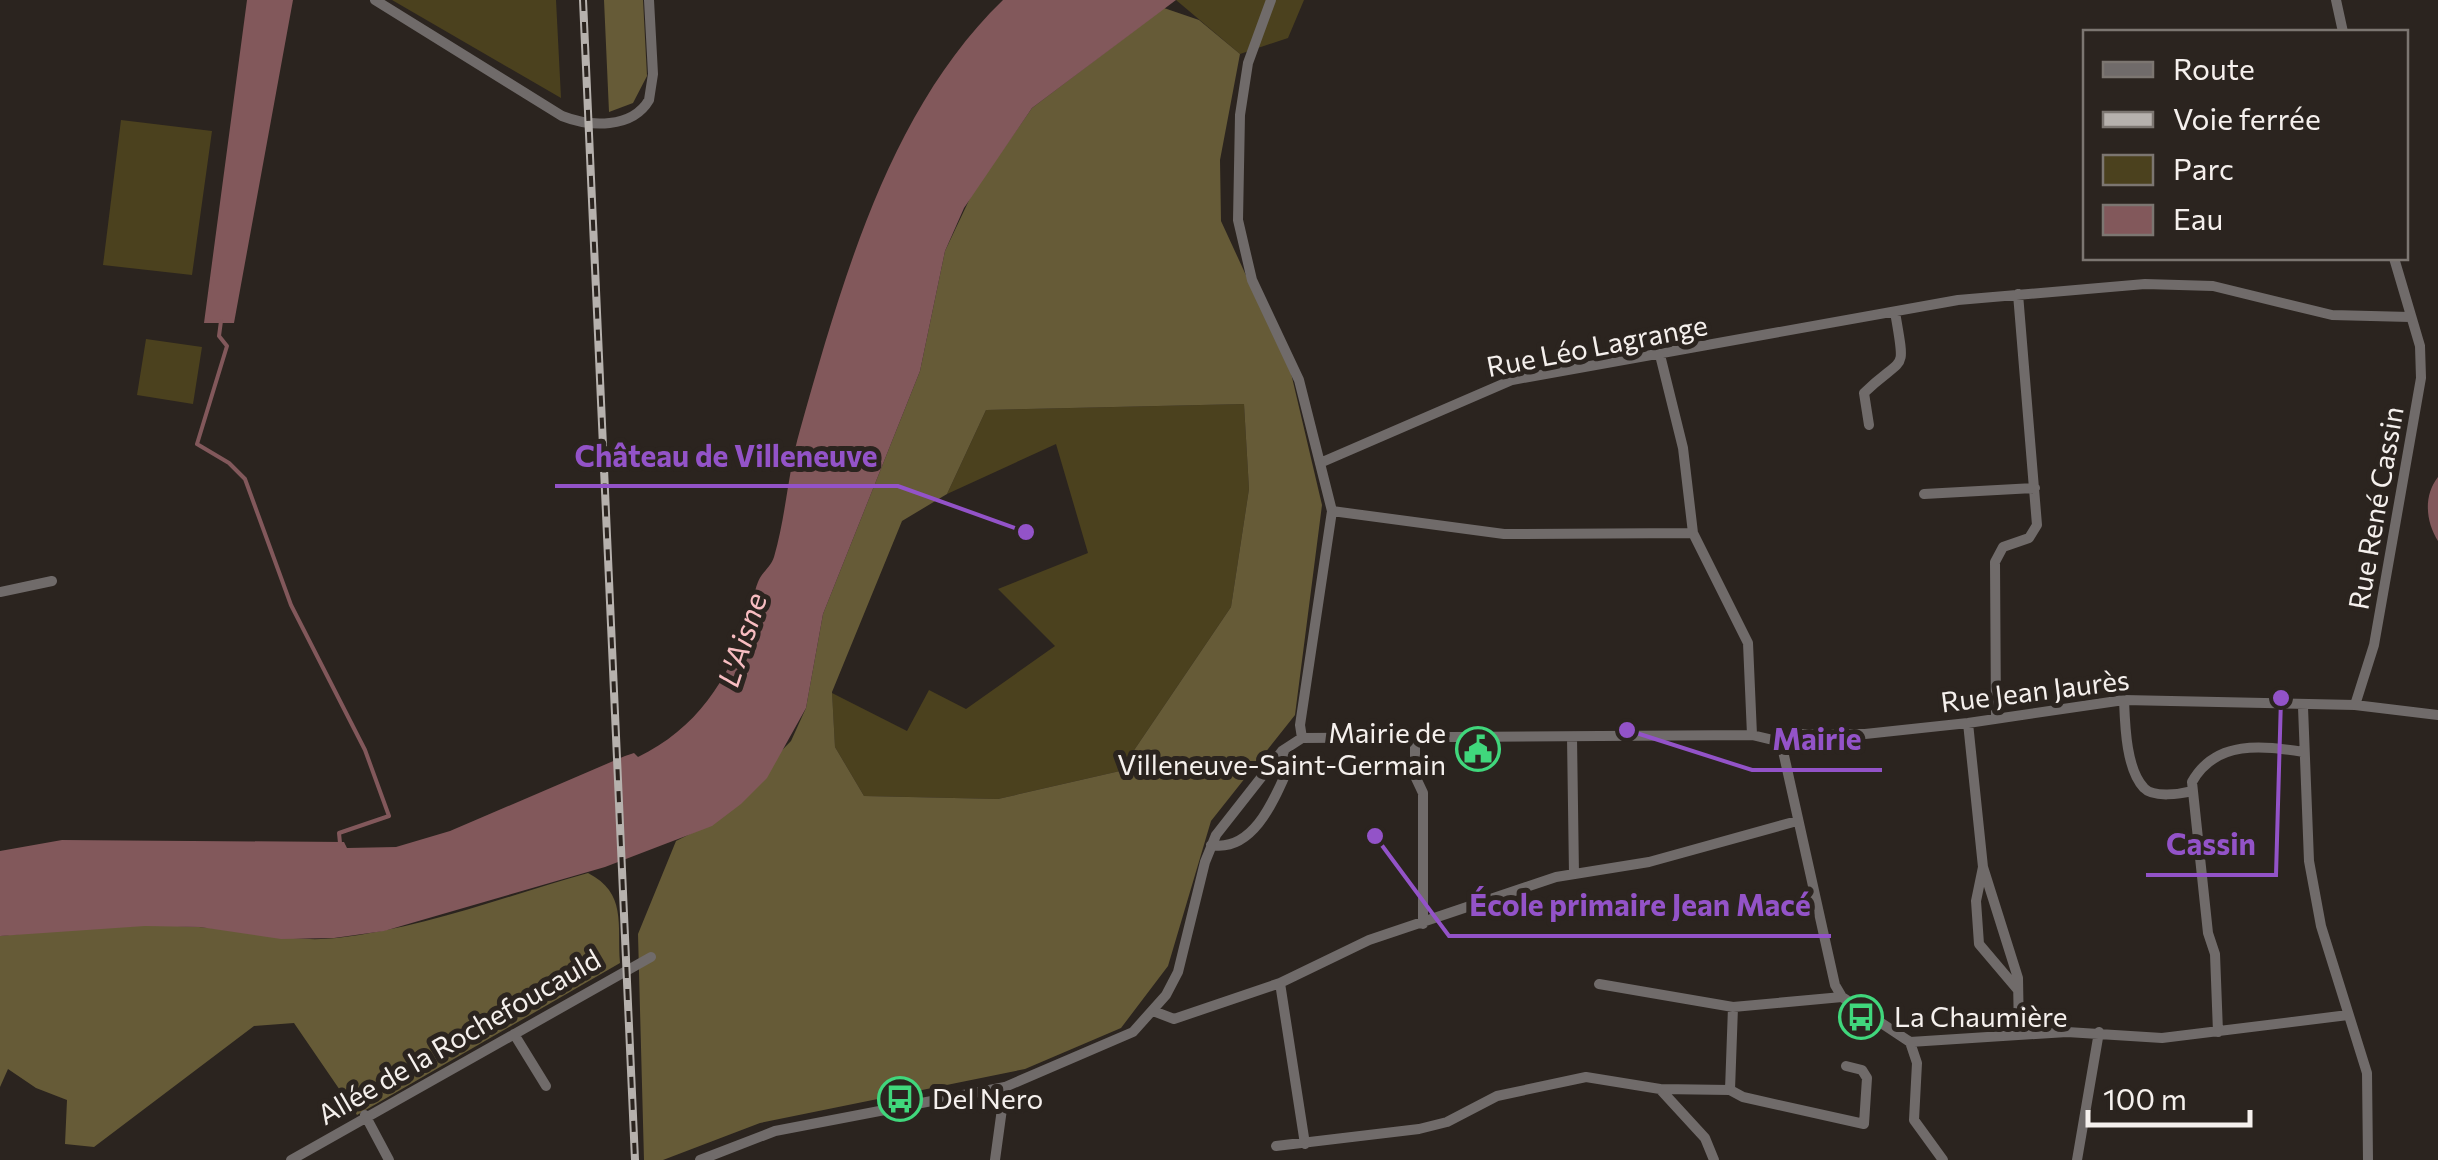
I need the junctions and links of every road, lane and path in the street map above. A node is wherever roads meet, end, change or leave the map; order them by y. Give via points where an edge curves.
1 (375, 0) edge
2 (648, 0) edge
3 (1271, 0) edge
4 (2336, 0) edge
5 (2343, 30) edge
6 (2395, 260) edge
7 (2018, 294) junction
8 (1895, 312) junction
9 (2410, 317) junction
10 (1660, 355) junction
11 (1869, 425) dead end
12 (1320, 463) junction
13 (2035, 488) junction
14 (1924, 494) dead end
15 (1332, 511) junction
16 (1693, 533) junction
17 (52, 580) dead end
18 (0, 592) edge
19 (2124, 700) junction
20 (2355, 705) junction
21 (2303, 707) junction
22 (2438, 715) edge
23 (1996, 717) junction
24 (1968, 723) junction
25 (1752, 736) junction
26 (1302, 738) junction
27 (1572, 738) junction
28 (1415, 739) junction
29 (1781, 742) junction
30 (2304, 752) junction
31 (1285, 754) junction
32 (2192, 792) junction
33 (1797, 821) junction
34 (1211, 845) junction
35 (1982, 867) junction
36 (1574, 874) junction
37 (1423, 924) junction
38 (2002, 938) junction
39 (1987, 955) junction
40 (651, 956) dead end
41 (1280, 983) junction
42 (1599, 984) dead end
43 (2018, 990) junction
44 (1842, 997) junction
45 (1733, 1007) junction
46 (1153, 1011) junction
47 (2348, 1015) junction
48 (2100, 1032) junction
49 (2218, 1032) junction
50 (514, 1034) junction
51 (2019, 1034) junction
52 (1910, 1042) junction
53 (1846, 1066) dead end
54 (546, 1086) dead end
55 (1005, 1087) junction
56 (1660, 1089) junction
57 (1730, 1090) junction
58 (365, 1115) junction
59 (1304, 1144) junction
60 (1276, 1146) dead end
61 (291, 1160) edge
62 (389, 1160) edge
63 (700, 1160) edge
64 (995, 1160) edge
65 (1714, 1160) edge
66 (1943, 1160) edge
67 (2078, 1160) edge
68 (2368, 1160) edge

1 - 2 street via 562,116 592,124 628,117 649,100
3 - 12 street via 1248,63 1240,115 1238,220 1252,280 1299,380
4 - 5 street
6 - 9 street, Rue René Cassin
7 - 8 street, Rue Léo Lagrange
7 - 9 street, Rue Léo Lagrange via 2213,286 2332,315
7 - 13 street
8 - 10 street, Rue Léo Lagrange
8 - 11 street via 1901,359 1894,372 1864,392
9 - 20 street, Rue René Cassin via 2421,378 2377,629
10 - 12 street, Rue Léo Lagrange via 1512,380
10 - 16 street
12 - 15 street
13 - 14 street
13 - 23 street via 2034,532 2004,546 1995,562
15 - 16 street via 1504,534
15 - 26 street
16 - 25 street via 1748,642
17 - 18 street
19 - 21 street, Rue Jean Jaurès
19 - 23 street, Rue Jean Jaurès
19 - 32 street via 2130,754 2143,787
20 - 21 street, Rue Jean Jaurès
20 - 22 street, Rue Jean Jaurès
21 - 30 street
23 - 24 street, Rue Jean Jaurès
24 - 29 street, Rue Jean Jaurès via 1800,734
24 - 35 street
25 - 27 street
25 - 29 street
26 - 28 street
26 - 31 street
27 - 28 street
27 - 36 street
28 - 37 street via 1423,793
29 - 33 street
30 - 32 street via 2236,748 2196,776
30 - 47 street via 2309,860
31 - 34 street
31 - 34 street via 1290,764 1252,831 1223,847
32 - 49 street via 2215,954
33 - 36 street via 1649,862
33 - 44 street via 1826,956
34 - 46 street via 1178,972
35 - 38 street
35 - 39 street via 1976,901
36 - 37 street
37 - 41 street via 1369,940
38 - 39 street
38 - 43 street
39 - 43 street
40 - 50 street, Allée de la Rochefoucauld
41 - 46 street via 1170,1020
41 - 59 street
42 - 45 street
43 - 51 street
44 - 45 street
44 - 52 street
45 - 57 street
46 - 55 street via 1098,1050
47 - 49 street
47 - 68 street via 2366,1073
48 - 49 street via 2162,1038
48 - 51 street
48 - 67 street
50 - 54 street
50 - 58 street, Allée de la Rochefoucauld
51 - 52 street
52 - 66 street via 1917,1062 1914,1120
53 - 57 street via 1867,1078 1864,1124
55 - 63 street via 774,1131
55 - 64 street
56 - 57 street
56 - 59 street via 1561,1079 1496,1096 1447,1122
56 - 65 street via 1705,1138
58 - 61 street, Allée de la Rochefoucauld
58 - 62 street
59 - 60 street

